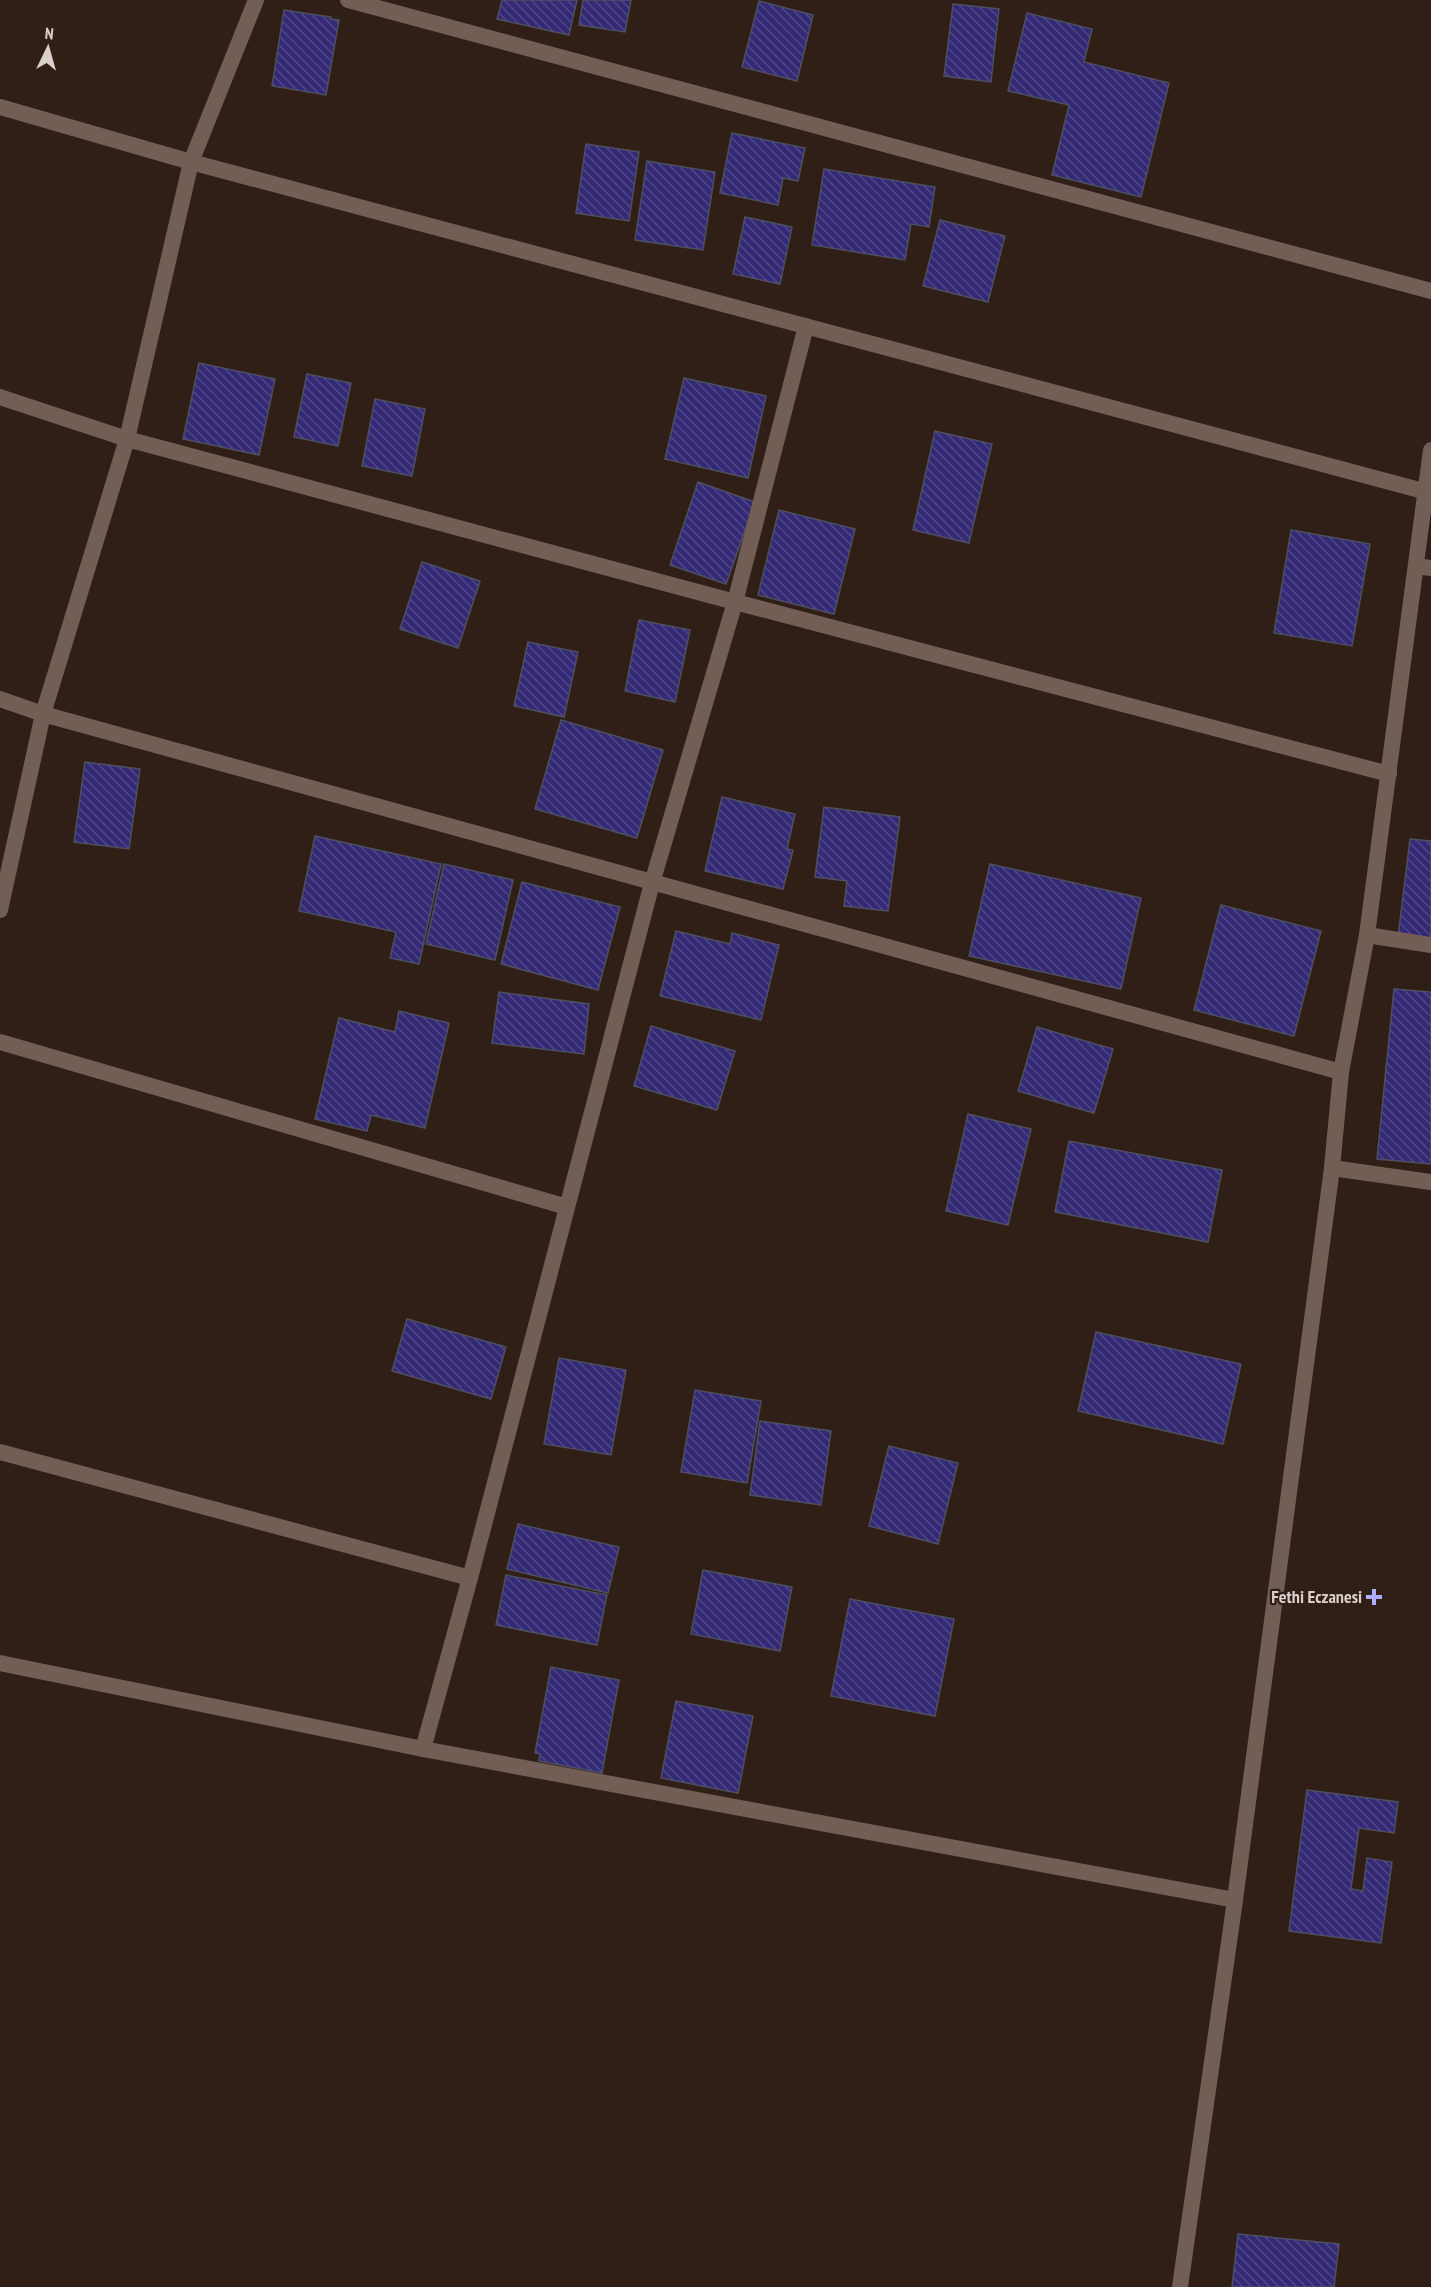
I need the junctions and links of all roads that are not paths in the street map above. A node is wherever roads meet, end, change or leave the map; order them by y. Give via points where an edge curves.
1 (256, 0) edge
2 (348, 0) edge
3 (0, 107) edge
4 (191, 162) junction
5 (1431, 291) edge
6 (806, 326) junction
7 (0, 397) edge
8 (127, 439) junction
9 (1431, 450) edge
10 (1427, 492) junction
11 (1423, 567) edge
12 (735, 602) junction
13 (0, 699) edge
14 (44, 714) junction
15 (1389, 774) junction
16 (652, 883) junction
17 (0, 910) edge
18 (1367, 935) junction
19 (1431, 945) edge
20 (0, 1042) edge
21 (1341, 1072) junction
22 (1332, 1168) junction
23 (1431, 1182) edge
24 (567, 1207) junction
25 (0, 1452) edge
26 (470, 1578) junction
27 (0, 1663) edge
28 (423, 1749) junction
29 (1235, 1900) junction
30 (1180, 2287) edge

1 - 4 street
2 - 5 street
3 - 4 street
4 - 6 street
4 - 8 street
6 - 10 street
6 - 12 street
7 - 8 street
8 - 12 street
8 - 14 street
9 - 10 street
10 - 11 street
11 - 15 street
12 - 15 street
12 - 16 street
13 - 14 street
14 - 16 street
14 - 17 street
15 - 18 street
16 - 21 street
16 - 24 street
18 - 19 street
18 - 21 street
20 - 24 street
21 - 22 street
22 - 23 street
22 - 29 street
24 - 26 street
25 - 26 street
26 - 28 street
27 - 28 street
28 - 29 street
29 - 30 street

